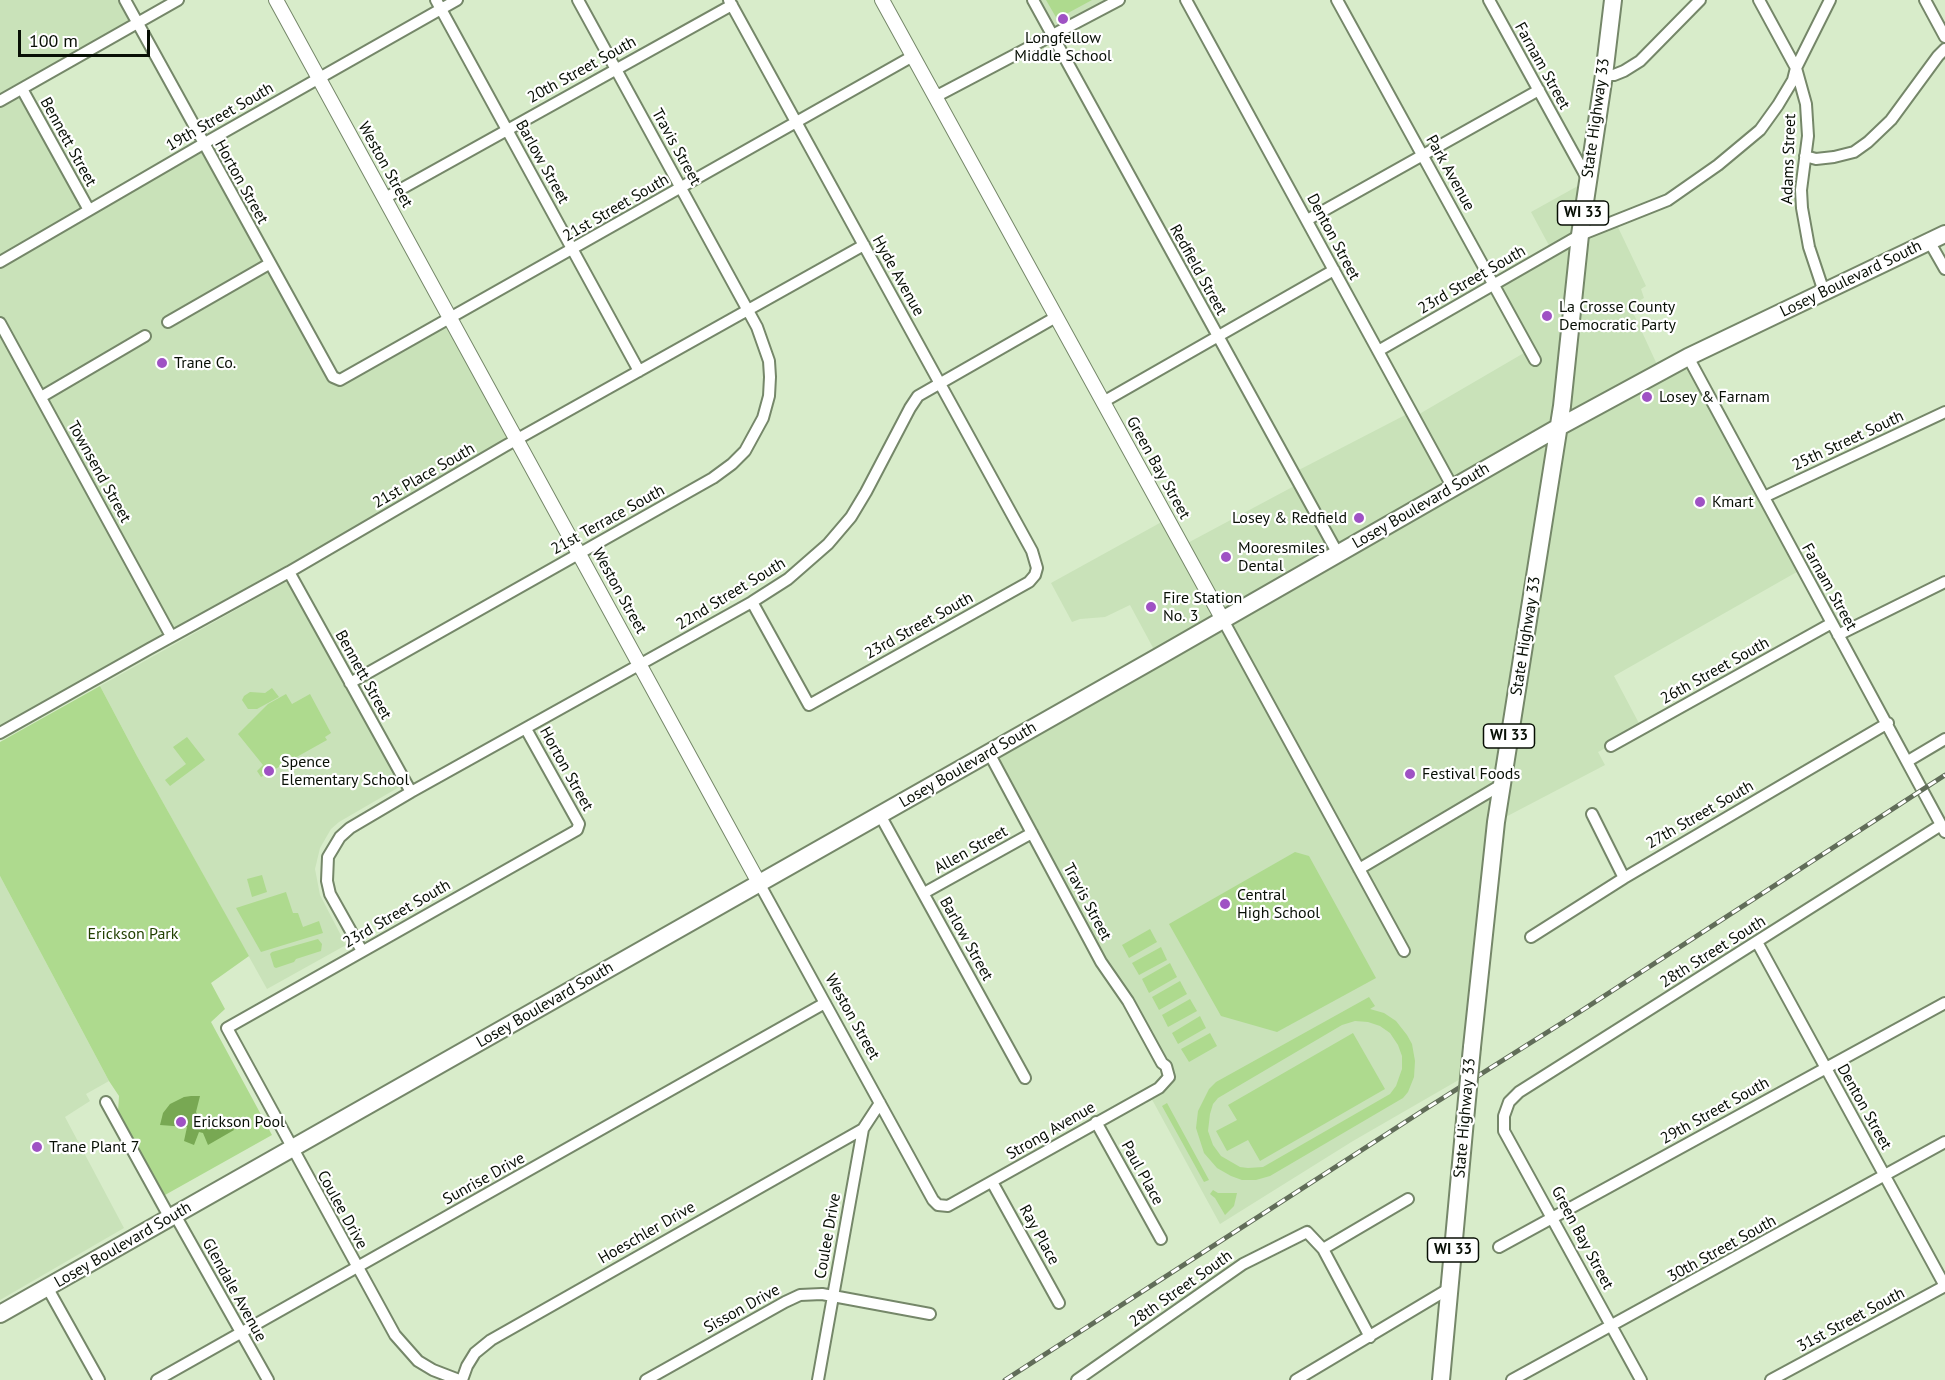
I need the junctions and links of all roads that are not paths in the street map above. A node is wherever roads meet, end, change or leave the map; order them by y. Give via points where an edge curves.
1 (125, 0) edge
2 (178, 0) edge
3 (276, 0) edge
4 (457, 0) edge
5 (578, 0) edge
6 (882, 0) edge
7 (1033, 0) edge
8 (1119, 0) edge
9 (1186, 0) edge
10 (1337, 0) edge
11 (1489, 0) edge
12 (1612, 0) edge
13 (1700, 0) edge
14 (1759, 0) edge
15 (1830, 0) edge
16 (1925, 0) edge
17 (730, 2) edge
18 (438, 5) edge
19 (138, 23) junction
20 (1052, 35) junction
21 (1945, 37) edge
22 (1945, 49) edge
23 (913, 57) junction
24 (1796, 68) junction
25 (616, 69) junction
26 (1604, 75) junction
27 (319, 78) junction
28 (22, 89) junction
29 (1539, 90) junction
30 (935, 97) junction
31 (0, 101) edge
32 (797, 122) junction
33 (507, 130) junction
34 (203, 144) junction
35 (1423, 154) junction
36 (1805, 156) junction
37 (1587, 178) junction
38 (681, 188) junction
39 (385, 198) junction
40 (89, 210) junction
41 (1307, 220) junction
42 (1945, 234) edge
43 (1580, 235) junction
44 (1929, 241) junction
45 (864, 245) junction
46 (573, 250) junction
47 (0, 262) edge
48 (269, 264) junction
49 (1945, 269) edge
50 (1334, 270) junction
51 (1495, 285) junction
52 (1824, 292) junction
53 (748, 309) junction
54 (1056, 317) junction
55 (451, 319) junction
56 (0, 322) edge
57 (168, 322) dead end
58 (145, 336) dead end
59 (1217, 337) junction
60 (1378, 351) junction
61 (1688, 357) junction
62 (1535, 360) dead end
63 (639, 371) junction
64 (333, 377) joint
65 (940, 382) junction
66 (41, 397) junction
67 (1102, 402) junction
68 (1945, 412) edge
69 (1559, 427) junction
70 (517, 440) junction
71 (1453, 488) junction
72 (1764, 497) junction
73 (579, 553) junction
74 (1338, 554) junction
75 (1037, 568) joint
76 (289, 572) junction
77 (1945, 582) edge
78 (752, 602) junction
79 (1223, 620) junction
80 (1832, 623) junction
81 (1838, 635) junction
82 (171, 636) junction
83 (640, 664) junction
84 (350, 683) junction
85 (1888, 723) junction
86 (526, 729) junction
87 (0, 733) edge
88 (1945, 739) edge
89 (1611, 746) dead end
90 (989, 753) junction
91 (1908, 761) junction
92 (1501, 785) junction
93 (411, 792) junction
94 (880, 814) junction
95 (1592, 814) dead end
96 (579, 824) joint
97 (1943, 829) edge
98 (1032, 833) junction
99 (1359, 869) junction
100 (1624, 878) junction
101 (759, 883) junction
102 (924, 893) junction
103 (1531, 937) dead end
104 (1757, 942) junction
105 (362, 951) junction
106 (1404, 951) dead end
107 (825, 1003) junction
108 (1945, 1003) edge
109 (227, 1028) joint
110 (1162, 1063) joint
111 (1826, 1068) junction
112 (1025, 1078) dead end
113 (106, 1102) dead end
114 (880, 1103) junction
115 (1505, 1110) joint
116 (1096, 1122) junction
117 (862, 1129) junction
118 (1945, 1142) edge
119 (291, 1149) junction
120 (1885, 1176) junction
121 (992, 1182) junction
122 (932, 1198) joint
123 (1408, 1199) dead end
124 (172, 1216) junction
125 (1553, 1217) junction
126 (1161, 1239) dead end
127 (1499, 1247) dead end
128 (1323, 1250) junction
129 (357, 1268) junction
130 (1945, 1286) edge
131 (47, 1287) junction
132 (1450, 1288) junction
133 (832, 1296) junction
134 (1059, 1303) dead end
135 (0, 1314) edge
136 (930, 1314) dead end
137 (1611, 1327) junction
138 (241, 1333) junction
139 (1370, 1337) junction
140 (99, 1380) edge
141 (157, 1380) edge
142 (268, 1380) edge
143 (460, 1380) edge
144 (646, 1380) edge
145 (818, 1380) edge
146 (1077, 1380) edge
147 (1296, 1380) edge
148 (1440, 1380) edge
149 (1512, 1380) edge
150 (1641, 1380) edge
151 (1771, 1380) edge

1 - 19 street, Horton Street
2 - 19 street
3 - 27 street, Weston Street
4 - 18 street, 19th Street South
5 - 25 street, Travis Street
6 - 23 street, Green Bay Street
7 - 20 street, Redfield Street
8 - 20 street
9 - 41 street, Denton Street
10 - 35 street, Park Avenue
11 - 29 street, Farnam Street
12 - 26 main road, State Highway 33 / WI 33
13 - 26 street via 1640,61 1614,75
14 - 24 street, Adams Street
15 - 24 street, 23rd Street South
16 - 21 street
17 - 25 street, 20th Street South
17 - 32 street, Hyde Avenue
18 - 27 street, 19th Street South
18 - 33 street, Barlow Street
19 - 28 street
19 - 34 street, Horton Street
20 - 30 street
20 - 59 street, Redfield Street
22 - 36 street via 1891,120 1868,142 1854,152 1834,157
23 - 30 street, Green Bay Street
23 - 32 street, 21st Street South
24 - 36 street, Adams Street via 1807,119
24 - 43 street, 23rd Street South via 1788,90 1770,118 1718,165 1659,205
25 - 33 street, 20th Street South
25 - 38 street, Travis Street
26 - 37 main road, State Highway 33 / WI 33
27 - 34 street, 19th Street South
27 - 39 street, Weston Street
28 - 31 street
28 - 40 street, Bennett Street
29 - 35 street
29 - 37 street, Farnam Street
30 - 54 street, Green Bay Street
32 - 38 street, 21st Street South
32 - 45 street, Hyde Avenue
33 - 39 street, 20th Street South
33 - 46 street, Barlow Street
34 - 40 street, 19th Street South
34 - 48 street, Horton Street
35 - 41 street
35 - 51 street, Park Avenue
36 - 52 street, Adams Street via 1801,190 1805,226
37 - 43 main road, State Highway 33 / WI 33
38 - 46 street, 21st Street South
38 - 53 street, Travis Street
39 - 55 street, Weston Street
40 - 47 street, 19th Street South
41 - 50 street, Denton Street
42 - 44 main road, Losey Boulevard South
43 - 51 street, 23rd Street South
43 - 69 main road, State Highway 33 / WI 33
44 - 49 street
44 - 52 main road, Losey Boulevard South
45 - 53 street, 21st Place South
45 - 65 street, Hyde Avenue
46 - 55 street, 21st Street South
46 - 63 street, Barlow Street
48 - 57 street
48 - 64 street, Horton Street
50 - 59 street
50 - 60 street, Denton Street
51 - 60 street, 23rd Street South
51 - 62 street, Park Avenue
52 - 61 main road, Losey Boulevard South
53 - 63 street, 21st Place South
53 - 73 street, 21st Terrace South via 764,343 770,377 764,418 752,440 738,458 713,478
54 - 65 street, 22nd Street South
54 - 67 street, Green Bay Street
55 - 64 street, 21st Street South via 340,380
55 - 70 street, Weston Street
56 - 66 street, Townsend Street
58 - 66 street
59 - 67 street
59 - 74 street, Redfield Street
60 - 71 street, Denton Street
61 - 69 main road, Losey Boulevard South
61 - 72 street, Farnam Street
63 - 70 street, 21st Place South
65 - 75 street, Hyde Avenue via 1032,551
65 - 78 street, 22nd Street South via 918,396 866,492 838,534 797,573
66 - 82 street, Townsend Street
67 - 79 street, Green Bay Street
68 - 72 street, 25th Street South
69 - 71 main road, Losey Boulevard South
69 - 92 main road, State Highway 33 / WI 33
70 - 73 street, Weston Street
70 - 76 street, 21st Place South
71 - 74 main road, Losey Boulevard South
72 - 80 street, Farnam Street
73 - 83 street, Weston Street
73 - 84 street, 21st Terrace South
74 - 79 main road, Losey Boulevard South
75 - 78 street, 23rd Street South via 1029,582 810,705
76 - 82 street, 21st Place South
76 - 84 street, Bennett Street
77 - 81 street
78 - 83 street, 22nd Street South
79 - 90 main road, Losey Boulevard South
79 - 99 street, Green Bay Street
80 - 81 street, Farnam Street
80 - 89 street, 26th Street South
81 - 85 street, Farnam Street
82 - 87 street, 21st Place South
83 - 86 street, 22nd Street South
83 - 101 street, Weston Street
84 - 93 street, Bennett Street
85 - 91 street, Farnam Street
85 - 100 street, 27th Street South
86 - 93 street, 22nd Street South
86 - 96 street, Horton Street
88 - 91 street
90 - 94 main road, Losey Boulevard South
90 - 98 street, Travis Street
91 - 97 street, Farnam Street
92 - 99 street
92 - 132 main road, State Highway 33 / WI 33, bridge
93 - 105 street, 22nd Street South via 350,828 328,857 330,894
94 - 101 main road, Losey Boulevard South
94 - 102 street, Barlow Street
95 - 100 street
96 - 105 street, 23rd Street South via 573,833
97 - 104 street, 28th Street South
98 - 102 street, Allen Street
98 - 110 street, Travis Street via 1101,962 1128,1000
99 - 106 street, Green Bay Street
100 - 103 street, 27th Street South
101 - 107 street, Weston Street
101 - 119 main road, Losey Boulevard South
102 - 112 street, Barlow Street
104 - 111 street, Denton Street
104 - 115 street, 28th Street South via 1519,1092
105 - 109 street, 23rd Street South
107 - 114 street, Weston Street
107 - 129 street, Sunrise Drive
108 - 111 street, 29th Street South
109 - 119 street, Coulee Drive
110 - 116 street, Strong Avenue via 1170,1075 1164,1085
111 - 120 street, Denton Street
111 - 125 street, 29th Street South
113 - 124 street, Glendale Avenue
114 - 117 street, Coulee Drive
114 - 122 street, Weston Street
115 - 125 street, Green Bay Street via 1504,1131
116 - 121 street, Strong Avenue
116 - 126 street, Paul Place
117 - 133 street, Coulee Drive
117 - 143 street, Hoeschler Drive via 491,1340 475,1353
118 - 120 street, 30th Street South
119 - 124 main road, Losey Boulevard South
119 - 129 street, Coulee Drive
120 - 130 street, Denton Street
120 - 137 street, 30th Street South
121 - 122 street, Strong Avenue via 946,1206 938,1205
121 - 134 street, Ray Place
123 - 128 street
124 - 131 main road, Losey Boulevard South
124 - 138 street, Glendale Avenue
125 - 127 street, 29th Street South
125 - 137 street, Green Bay Street
128 - 139 street
128 - 146 street, 28th Street South via 1307,1232 1243,1264
129 - 138 street, Sunrise Drive
129 - 143 street, Coulee Drive via 406,1350 425,1366
130 - 151 street, 31st Street South
131 - 135 main road, Losey Boulevard South
131 - 140 street
132 - 139 street
132 - 148 main road, State Highway 33 / WI 33
133 - 136 street, Sisson Drive
133 - 144 street, Sisson Drive via 810,1294 792,1298
133 - 145 street, Coulee Drive
137 - 149 street, 30th Street South
137 - 150 street, Green Bay Street
138 - 141 street, Sunrise Drive
138 - 142 street, Glendale Avenue
139 - 147 street

